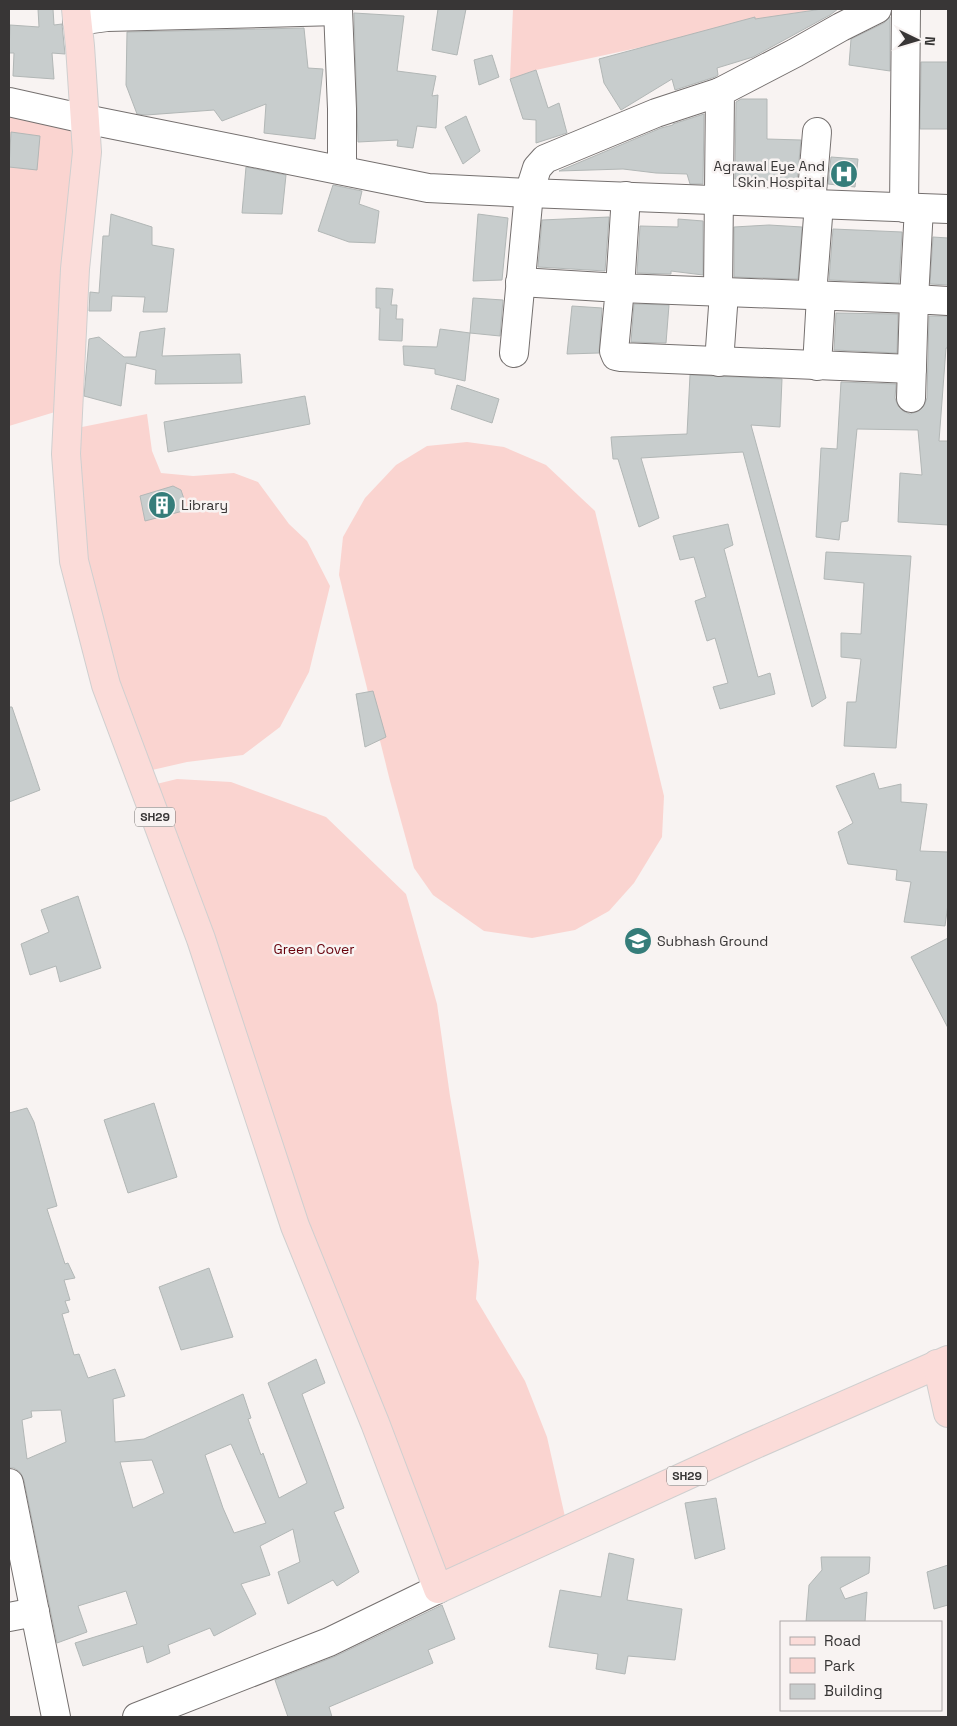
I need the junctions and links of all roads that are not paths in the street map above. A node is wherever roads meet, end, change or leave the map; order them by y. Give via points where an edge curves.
1 (877, 9) edge
2 (906, 9) edge
3 (338, 10) edge
4 (228, 11) edge
5 (77, 15) edge
6 (840, 18) edge
7 (720, 92) junction
8 (9, 102) edge
9 (85, 119) junction
10 (817, 132) dead end
11 (342, 170) junction
12 (530, 193) junction
13 (626, 196) junction
14 (718, 200) junction
15 (815, 204) junction
16 (911, 208) junction
17 (948, 209) edge
18 (520, 282) junction
19 (620, 288) junction
20 (721, 293) junction
21 (816, 296) junction
22 (914, 298) junction
23 (948, 301) edge
24 (514, 353) dead end
25 (719, 362) junction
26 (817, 366) junction
27 (912, 369) junction
28 (911, 398) dead end
29 (943, 1362) edge
30 (948, 1413) edge
31 (9, 1483) edge
32 (438, 1589) junction
33 (35, 1612) junction
34 (9, 1617) edge
35 (56, 1717) edge
36 (137, 1717) edge

1 - 6 street
2 - 16 street
3 - 4 street
3 - 11 street
4 - 5 street via 107,17
5 - 9 main road, SH29
6 - 7 street via 795,53
7 - 12 street via 656,113 545,158 537,168
7 - 14 street
8 - 9 street
9 - 11 street
9 - 32 main road, SH29 via 87,152 75,269 66,454 74,561 106,685 201,940 296,1226
10 - 15 street
11 - 12 street via 428,188
12 - 13 street
12 - 18 street
13 - 14 street
13 - 19 street
14 - 15 street
14 - 20 street
15 - 16 street
15 - 21 street
16 - 17 street
16 - 22 street
18 - 19 street
18 - 24 street
19 - 20 street
19 - 25 street via 616,356
20 - 21 street
20 - 25 street
21 - 22 street
21 - 26 street
22 - 23 street
22 - 27 street
25 - 26 street
26 - 27 street
27 - 28 street
29 - 30 main road, SH29
29 - 32 main road, SH29
31 - 33 street
32 - 36 street via 329,1642
33 - 34 street
33 - 35 street

